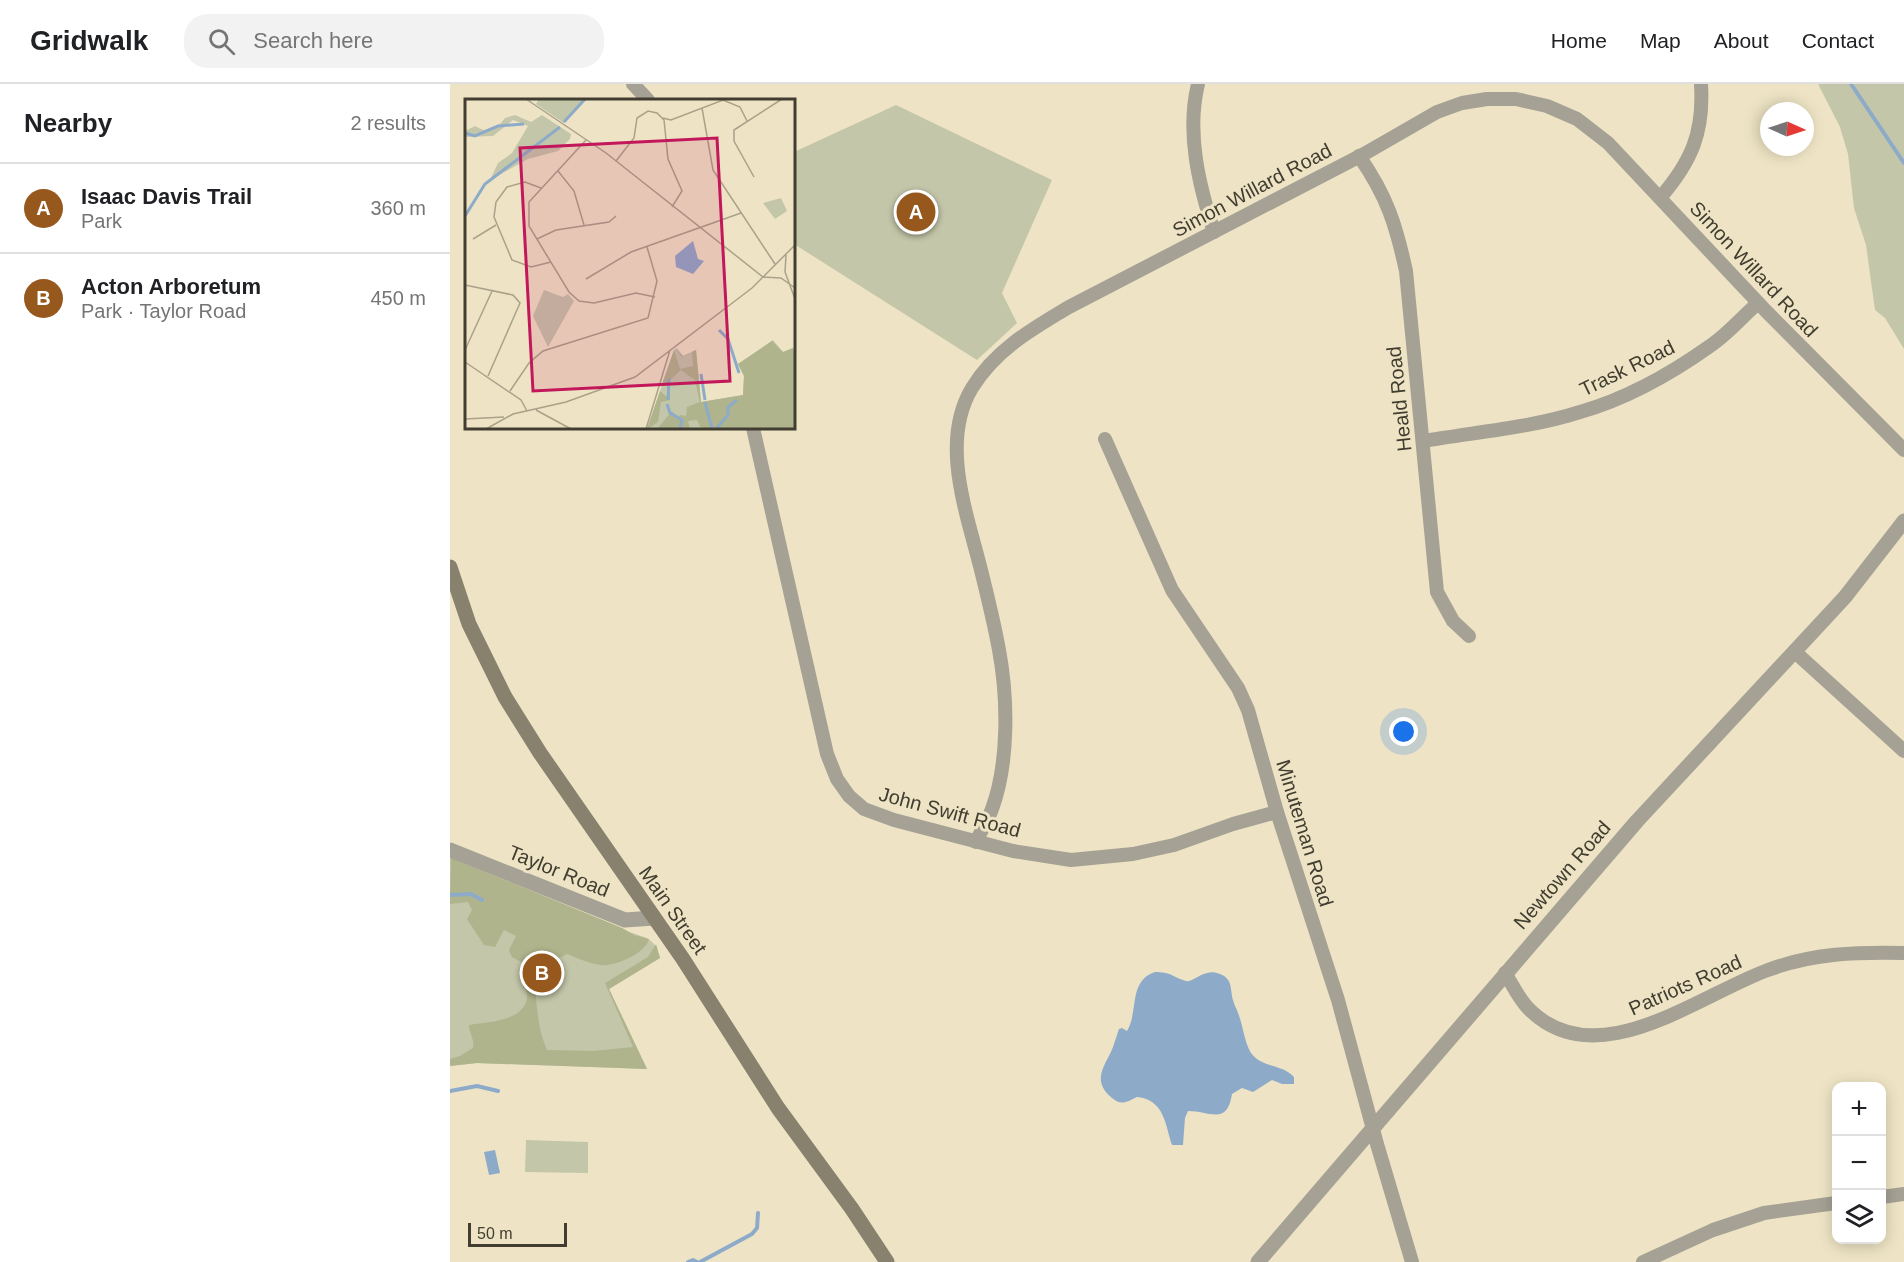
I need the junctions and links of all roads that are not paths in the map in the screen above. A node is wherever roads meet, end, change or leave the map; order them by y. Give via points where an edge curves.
1 (633, 84) edge
2 (1198, 84) edge
3 (1701, 84) edge
4 (647, 99) edge
5 (1359, 156) junction
6 (1660, 198) junction
7 (1214, 232) junction
8 (1758, 303) junction
9 (753, 429) edge
10 (1105, 439) dead end
11 (1423, 441) junction
12 (1904, 450) edge
13 (1904, 521) edge
14 (450, 567) edge
15 (1469, 636) dead end
16 (1796, 652) junction
17 (1904, 750) edge
18 (1277, 812) junction
19 (976, 842) junction
20 (450, 850) edge
21 (654, 918) junction
22 (1904, 953) edge
23 (1505, 973) junction
24 (1372, 1128) junction
25 (1904, 1194) edge
26 (1886, 1196) edge
27 (1832, 1204) edge
28 (887, 1262) edge
29 (1258, 1262) edge
30 (1412, 1262) edge
31 (1643, 1262) edge

1 - 4 street
2 - 7 street via 1193,136
3 - 6 street via 1699,133 1675,180
5 - 6 street, Simon Willard Road via 1437,112 1462,103 1516,99 1547,106 1577,119 1608,143
5 - 7 street, Simon Willard Road
5 - 11 street, Heald Road via 1388,203 1406,271
6 - 8 street, Simon Willard Road
7 - 19 street, Simon Willard Road via 1033,328 996,357 972,389 958,435 958,477 1000,652 1005,730 993,809
8 - 11 street, Trask Road via 1712,345 1630,393 1550,421
8 - 12 street, Simon Willard Road
9 - 19 street, John Swift Road via 827,754 837,779 864,808
10 - 18 street, Minuteman Road via 1172,590 1238,688
11 - 15 street, Heald Road via 1437,592 1453,621
13 - 16 street, Newtown Road
14 - 21 main road, Main Street via 469,624 505,697 580,814
16 - 17 street
16 - 23 street, Newtown Road via 1636,821
18 - 19 street, John Swift Road via 1133,854 1071,860
18 - 24 street, Minuteman Road via 1338,1000
20 - 21 street, Taylor Road via 625,920
21 - 28 main road, Main Street via 778,1108
22 - 23 street, Patriots Road via 1842,953 1792,962 1631,1030 1597,1036 1577,1035 1554,1027 1527,1008
23 - 24 street, Newtown Road
24 - 29 street, Newtown Road
24 - 30 street, Minuteman Road
25 - 26 street
27 - 31 street via 1764,1213 1713,1230

